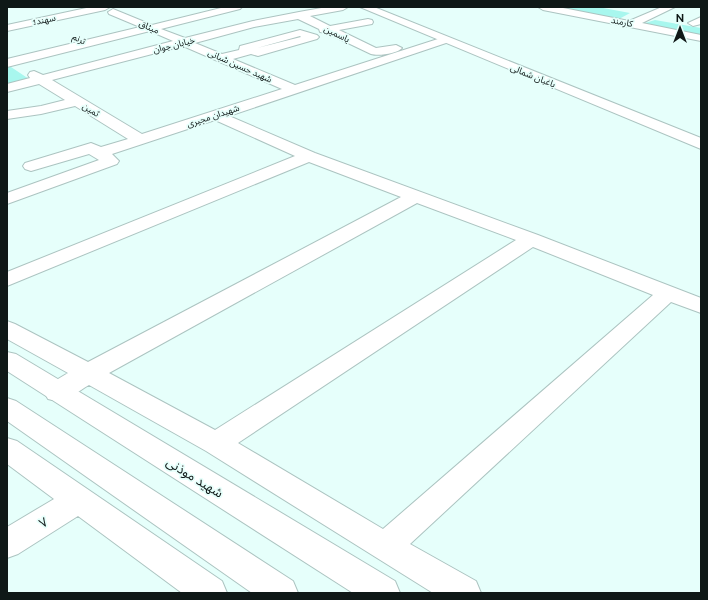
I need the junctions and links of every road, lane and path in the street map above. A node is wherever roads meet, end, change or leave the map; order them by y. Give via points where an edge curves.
1 (237, 7) edge
2 (282, 7) edge
3 (342, 7) edge
4 (365, 7) edge
5 (390, 7) edge
6 (543, 7) edge
7 (670, 7) edge
8 (109, 9) edge
9 (299, 14) junction
10 (40, 21) junction
11 (368, 22) dead end
12 (630, 24) junction
13 (7, 28) edge
14 (152, 28) junction
15 (327, 29) junction
16 (60, 30) dead end
17 (74, 37) dead end
18 (701, 38) edge
19 (442, 41) junction
20 (185, 42) junction
21 (88, 43) junction
22 (222, 58) junction
23 (119, 59) junction
24 (9, 61) edge
25 (41, 79) junction
26 (590, 85) dead end
27 (7, 88) edge
28 (294, 89) junction
29 (76, 101) junction
30 (41, 110) junction
31 (7, 114) edge
32 (215, 115) junction
33 (7, 126) edge
34 (141, 140) junction
35 (701, 144) edge
36 (100, 153) junction
37 (309, 156) junction
38 (30, 166) dead end
39 (416, 196) junction
40 (7, 199) edge
41 (531, 239) junction
42 (7, 280) edge
43 (668, 294) junction
44 (701, 306) edge
45 (7, 329) edge
46 (7, 360) edge
47 (87, 374) junction
48 (57, 392) junction
49 (7, 408) edge
50 (216, 443) junction
51 (7, 449) edge
52 (79, 500) junction
53 (7, 544) edge
54 (385, 547) junction
55 (210, 593) edge
56 (281, 593) edge
57 (383, 593) edge
58 (464, 593) edge

1 - 14 street
2 - 9 street, یاسمین
3 - 9 street, خیابان جوان
4 - 19 street, باغبان شمالی
5 - 26 street, باغبان شمالی
6 - 12 street, کارمند
7 - 12 street
8 - 10 street, 1سهند
8 - 14 street, میثاق
9 - 15 street, یاسمین
9 - 20 street, خیابان جوان
10 - 13 street, 1سهند
10 - 16 street, ترنم
11 - 15 street
12 - 18 street, کارمند
14 - 20 street, میثاق
14 - 21 street
15 - 19 street, یاسمین via 375,52
15 - 22 street via 305,35 313,37 258,52 251,50
17 - 21 street, ترنم
19 - 28 street, شهیدان مجیری
19 - 35 street, باغبان شمالی
20 - 22 street, شهید حسین شبانی
20 - 23 street, خیابان جوان
21 - 23 street, ترنم
21 - 24 street
22 - 28 street, شهید حسین شبانی
23 - 25 street, خیابان جوان
24 - 25 street, ثمین
25 - 27 street, خیابان جوان
25 - 29 street, ثمین
28 - 32 street, شهیدان مجیری
29 - 30 street
29 - 34 street, ثمین
30 - 31 street
30 - 33 street via 33,116
32 - 34 street, شهیدان مجیری
32 - 37 street
34 - 36 street, شهیدان مجیری
36 - 38 street via 91,148
36 - 40 street via 112,161
37 - 39 street
37 - 42 street
39 - 41 street
39 - 47 street
41 - 43 street
41 - 50 street
43 - 44 street
43 - 54 street
45 - 47 street
46 - 48 street, شهید موذنی
47 - 48 street
47 - 50 street
48 - 57 street, شهید موذنی
49 - 56 street
50 - 54 street
51 - 52 street
52 - 53 street, ۷
52 - 55 street
54 - 58 street

